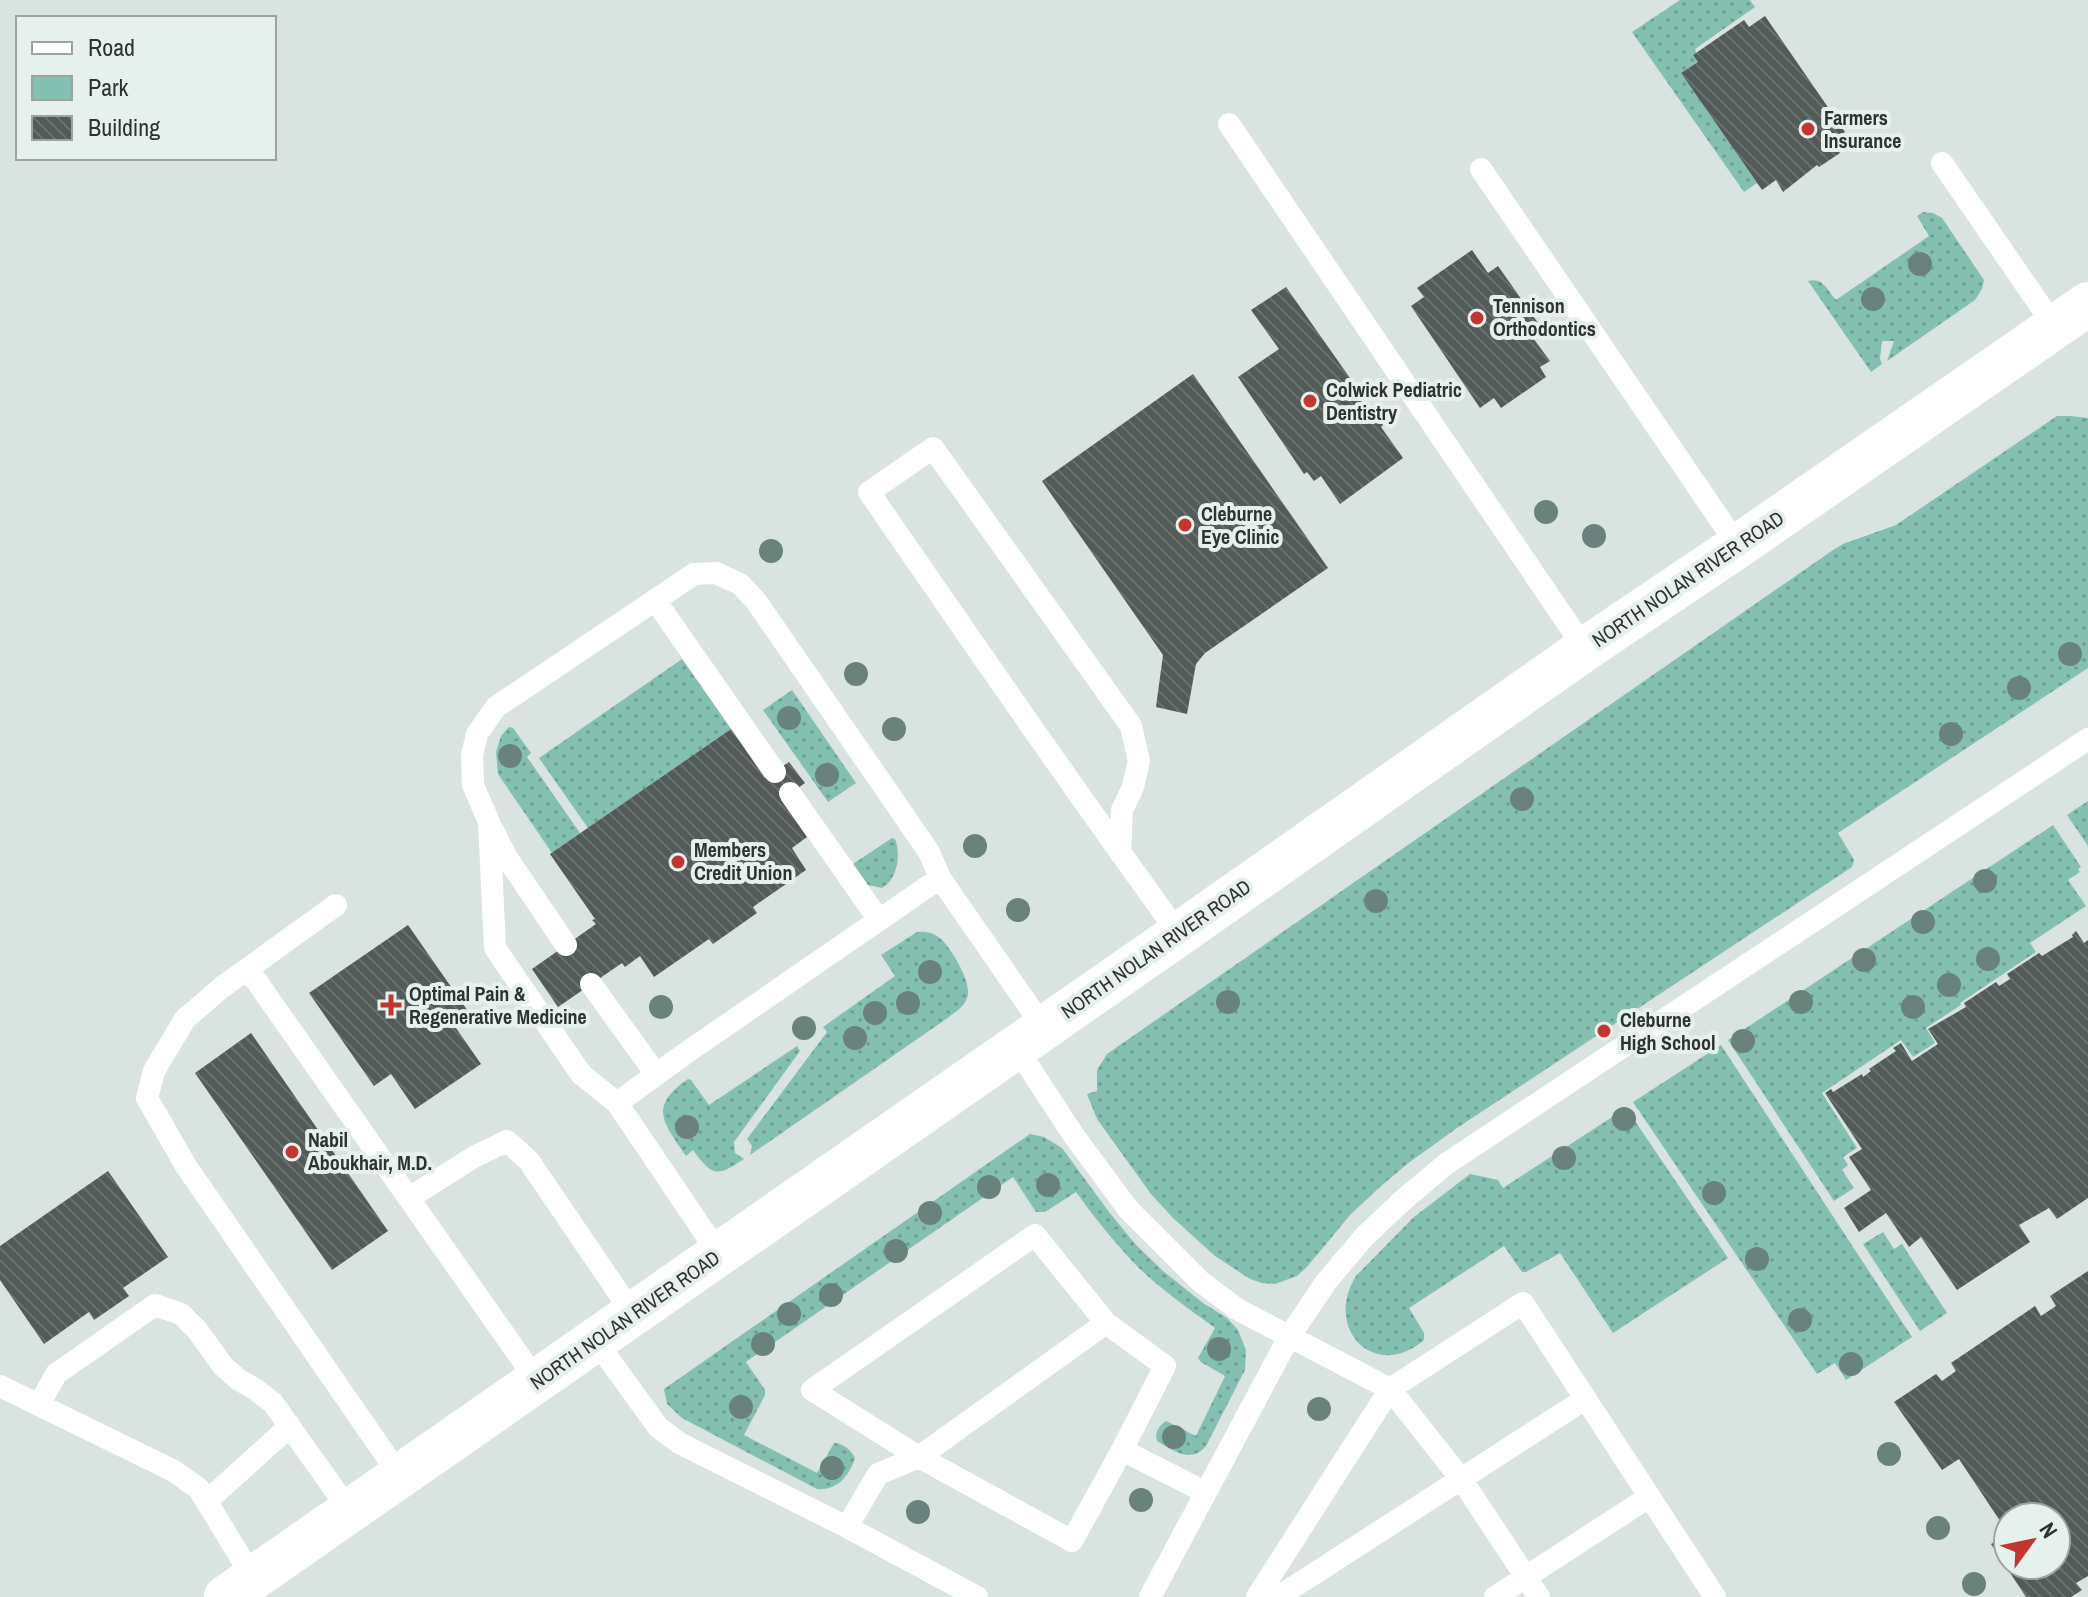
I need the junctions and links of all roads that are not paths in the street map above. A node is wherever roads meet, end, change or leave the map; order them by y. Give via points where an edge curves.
1 (1229, 124) dead end
2 (1942, 163) dead end
3 (1481, 169) dead end
4 (2076, 320) edge
5 (1738, 546) junction
6 (655, 600) junction
7 (1585, 649) junction
8 (2088, 739) edge
9 (775, 772) dead end
10 (790, 793) dead end
11 (489, 822) junction
12 (1120, 853) junction
13 (940, 878) junction
14 (336, 905) dead end
15 (879, 920) junction
16 (1179, 934) junction
17 (566, 945) dead end
18 (248, 969) junction
19 (591, 984) dead end
20 (1030, 1038) junction
21 (656, 1074) junction
22 (617, 1103) junction
23 (409, 1198) junction
24 (719, 1254) junction
25 (633, 1314) junction
26 (1106, 1323) junction
27 (1289, 1337) junction
28 (595, 1340) junction
29 (537, 1381) junction
30 (0, 1386) edge
31 (1390, 1389) junction
32 (1585, 1399) junction
33 (39, 1405) junction
34 (290, 1426) junction
35 (1122, 1450) junction
36 (919, 1457) junction
37 (400, 1476) junction
38 (1462, 1480) junction
39 (1205, 1492) junction
40 (1649, 1497) junction
41 (207, 1501) junction
42 (349, 1510) junction
43 (847, 1527) junction
44 (1526, 1577) junction
45 (240, 1588) edge
46 (1710, 1596) edge
47 (977, 1597) edge
48 (1150, 1597) edge
49 (1257, 1597) edge
50 (1278, 1597) edge
51 (1495, 1597) edge
52 (1539, 1597) edge

1 - 7 lane
2 - 4 lane
3 - 5 lane
4 - 5 main road, NORTH NOLAN RIVER ROAD
5 - 7 main road, NORTH NOLAN RIVER ROAD
6 - 9 lane
6 - 11 lane via 496,707 477,734 472,755 473,785
6 - 13 lane via 694,574 716,573 740,584 929,852
7 - 16 main road, NORTH NOLAN RIVER ROAD
8 - 27 lane via 1446,1164 1364,1237
10 - 15 lane
11 - 17 lane
11 - 22 lane via 495,948 581,1074
12 - 12 lane via 869,492 933,448 1131,726 1139,761 1122,810
12 - 16 lane
13 - 15 lane
13 - 20 lane
14 - 18 lane
15 - 21 lane
16 - 20 main road, NORTH NOLAN RIVER ROAD
18 - 23 lane
18 - 37 lane via 185,1019 154,1071 147,1098 186,1166
19 - 21 lane
20 - 24 main road, NORTH NOLAN RIVER ROAD
20 - 27 lane via 1101,1175 1128,1209 1200,1281
21 - 22 lane
22 - 24 lane
23 - 25 lane via 507,1141 529,1161
23 - 29 lane
24 - 25 main road, NORTH NOLAN RIVER ROAD
25 - 28 main road, NORTH NOLAN RIVER ROAD
26 - 35 lane via 1165,1366
26 - 36 lane
26 - 36 lane via 1035,1235 812,1390
27 - 31 lane
27 - 39 lane
28 - 29 main road, NORTH NOLAN RIVER ROAD
28 - 43 lane via 668,1435
29 - 37 main road, NORTH NOLAN RIVER ROAD
30 - 33 lane
31 - 32 lane via 1523,1303
31 - 38 lane
31 - 49 lane
32 - 38 lane
32 - 40 lane
33 - 34 lane via 56,1374 155,1305 181,1314 223,1366 273,1403
33 - 41 lane via 174,1471
34 - 41 lane
34 - 42 lane
35 - 36 lane via 1072,1541
35 - 39 lane
36 - 43 lane via 878,1474
37 - 42 main road, NORTH NOLAN RIVER ROAD
38 - 44 lane
38 - 50 lane
39 - 48 lane
40 - 44 lane
40 - 46 lane
41 - 45 lane
42 - 45 main road, NORTH NOLAN RIVER ROAD
43 - 47 lane
44 - 51 lane
44 - 52 lane

